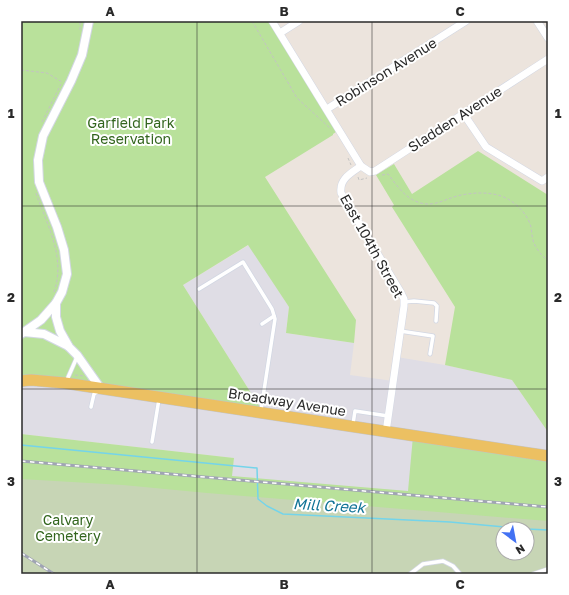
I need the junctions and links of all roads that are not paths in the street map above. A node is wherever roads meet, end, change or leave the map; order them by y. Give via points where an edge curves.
1 (89, 21) edge
2 (272, 21) edge
3 (299, 21) edge
4 (466, 21) edge
5 (538, 21) edge
6 (280, 33) junction
7 (548, 38) edge
8 (548, 59) edge
9 (327, 110) junction
10 (463, 113) junction
11 (361, 166) junction
12 (545, 179) edge
13 (199, 289) dead end
14 (404, 302) junction
15 (56, 303) junction
16 (274, 316) junction
17 (436, 321) dead end
18 (262, 324) dead end
19 (400, 332) junction
20 (22, 333) edge
21 (69, 347) junction
22 (430, 354) dead end
23 (77, 356) junction
24 (21, 381) edge
25 (65, 383) junction
26 (101, 389) junction
27 (160, 398) junction
28 (91, 407) dead end
29 (261, 413) junction
30 (388, 416) junction
31 (352, 427) junction
32 (386, 432) junction
33 (152, 442) dead end
34 (548, 456) edge
35 (548, 569) edge
36 (410, 574) edge
37 (460, 574) edge
38 (533, 574) edge

1 - 15 street via 82,55 43,136 38,160 39,182 64,250 66,274 62,292
2 - 6 street
3 - 6 street
4 - 9 street, Robinson Avenue
5 - 7 street
6 - 9 street
8 - 10 street, Sladden Avenue
9 - 11 street
10 - 11 street, Sladden Avenue via 375,171 370,172
10 - 12 street via 486,148
11 - 14 street, East 104th Street via 344,179 341,193 400,291
13 - 16 lane via 243,262
14 - 17 lane via 434,303 437,306
14 - 19 street, East 104th Street
15 - 20 street via 41,320
15 - 21 street via 60,331
16 - 18 lane
16 - 29 lane
19 - 22 lane via 433,336
19 - 30 street, East 104th Street
20 - 21 street via 44,334
21 - 23 street
23 - 25 lane
23 - 26 street
24 - 25 main road, Broadway Avenue
25 - 26 main road, Broadway Avenue
26 - 27 main road, Broadway Avenue
26 - 28 lane via 94,394
27 - 29 main road, Broadway Avenue
27 - 33 lane
29 - 31 main road, Broadway Avenue
30 - 31 lane via 355,411
30 - 32 street, East 104th Street
31 - 32 main road, Broadway Avenue
32 - 34 main road, Broadway Avenue
35 - 38 lane
36 - 37 lane via 423,564 443,562 453,566

